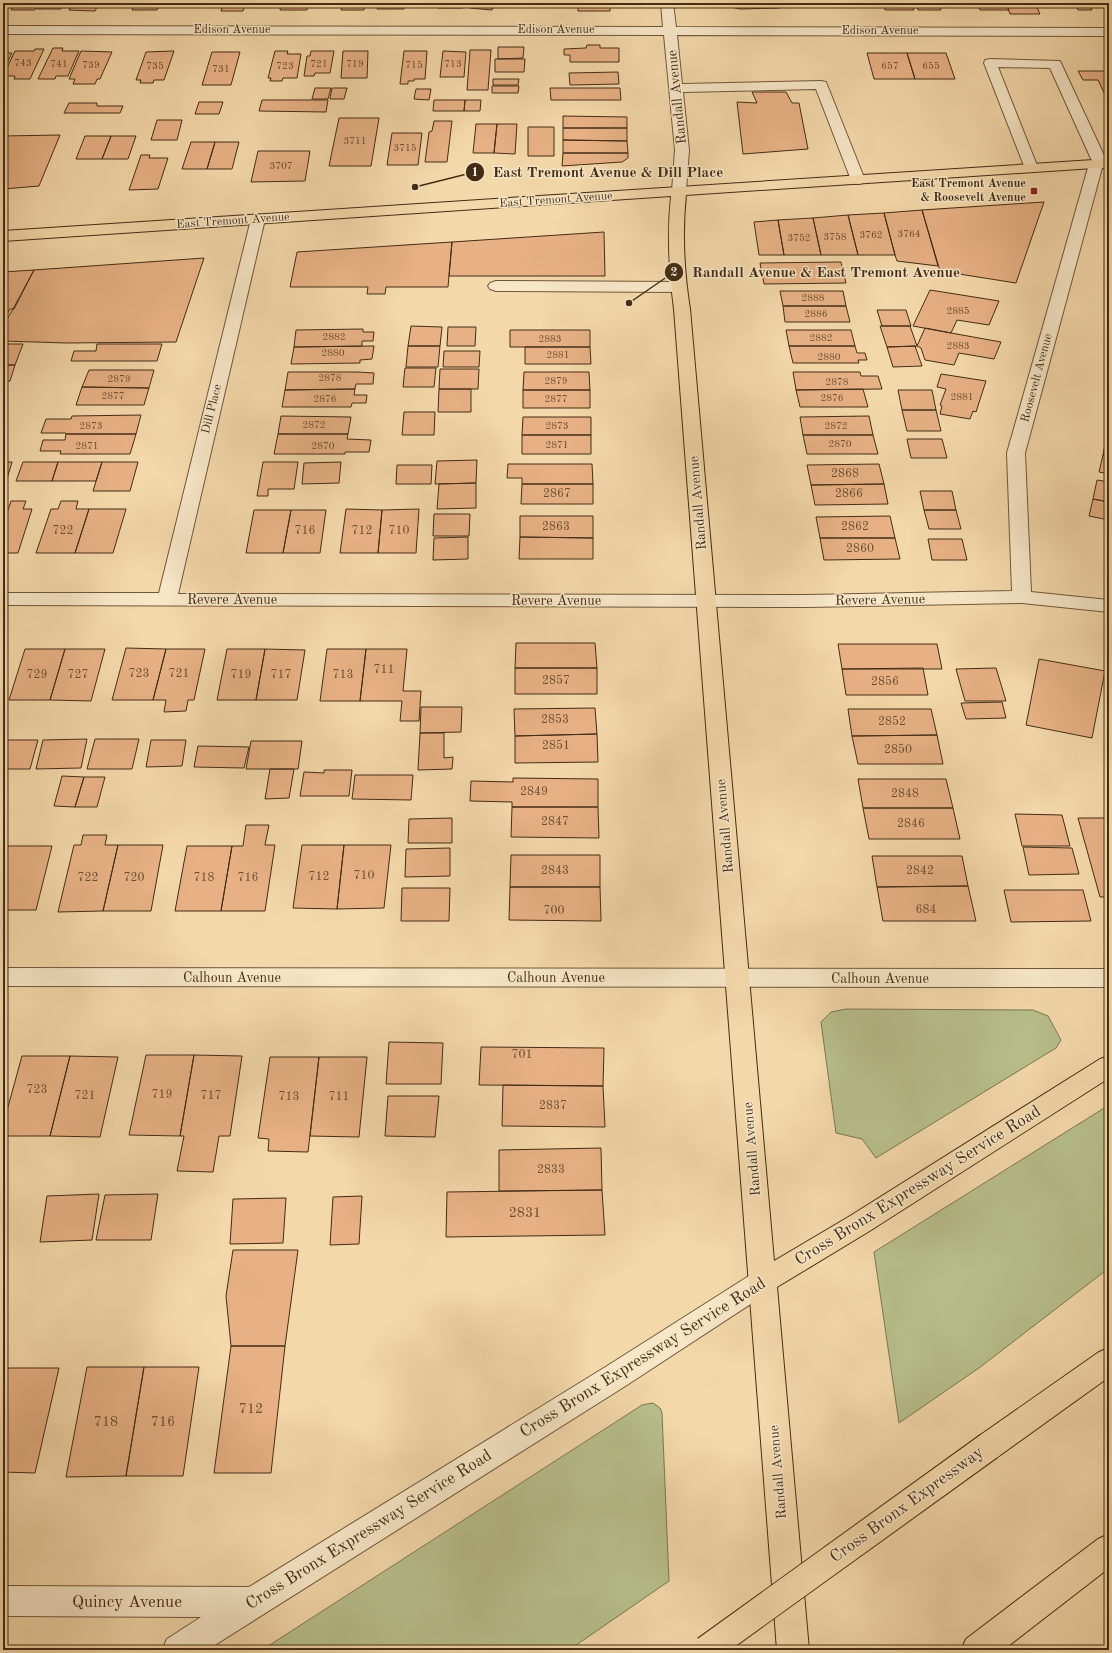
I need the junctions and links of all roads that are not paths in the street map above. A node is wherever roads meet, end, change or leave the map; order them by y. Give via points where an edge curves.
1 (667, 3) edge
2 (3, 30) edge
3 (670, 31) junction
4 (1109, 32) edge
5 (676, 88) junction
6 (1102, 164) edge
7 (1031, 168) junction
8 (858, 180) junction
9 (678, 191) junction
10 (258, 220) junction
11 (3, 236) edge
12 (496, 286) dead end
13 (679, 287) junction
14 (1022, 597) junction
15 (3, 599) edge
16 (167, 600) junction
17 (706, 601) junction
18 (1109, 606) edge
19 (3, 977) edge
20 (1109, 978) edge
21 (737, 979) junction
22 (1109, 1066) edge
23 (762, 1282) junction
24 (1109, 1361) edge
25 (1109, 1549) edge
26 (3, 1601) edge
27 (252, 1602) junction
28 (178, 1650) edge
29 (706, 1650) edge
30 (793, 1650) edge
31 (977, 1650) edge

1 - 3 street, Randall Avenue
2 - 3 street, Edison Avenue
3 - 4 street, Edison Avenue
3 - 5 street, Randall Avenue
5 - 8 street via 822,88
5 - 9 street, Randall Avenue via 682,157
6 - 7 main road, East Tremont Avenue
6 - 7 street via 1055,64 990,63
6 - 14 street, Roosevelt Avenue via 1016,453
7 - 8 main road, East Tremont Avenue
8 - 9 main road, East Tremont Avenue
9 - 10 main road, East Tremont Avenue
9 - 13 main road, Randall Avenue via 675,233
10 - 11 main road, East Tremont Avenue
10 - 16 street, Dill Place
12 - 13 street
13 - 17 main road, Randall Avenue
14 - 17 street, Revere Avenue
14 - 18 street, Revere Avenue
15 - 16 street, Revere Avenue
16 - 17 street, Revere Avenue
17 - 21 main road, Randall Avenue
19 - 21 street, Calhoun Avenue
20 - 21 street, Calhoun Avenue
21 - 23 main road, Randall Avenue
22 - 23 main road, Cross Bronx Expressway Service Road via 859,1224
23 - 27 street, Cross Bronx Expressway Service Road via 666,1345
23 - 30 main road, Randall Avenue
24 - 29 main road, Cross Bronx Expressway, bridge
25 - 31 main road
26 - 27 street, Quincy Avenue
27 - 28 street, Cross Bronx Expressway Service Road

